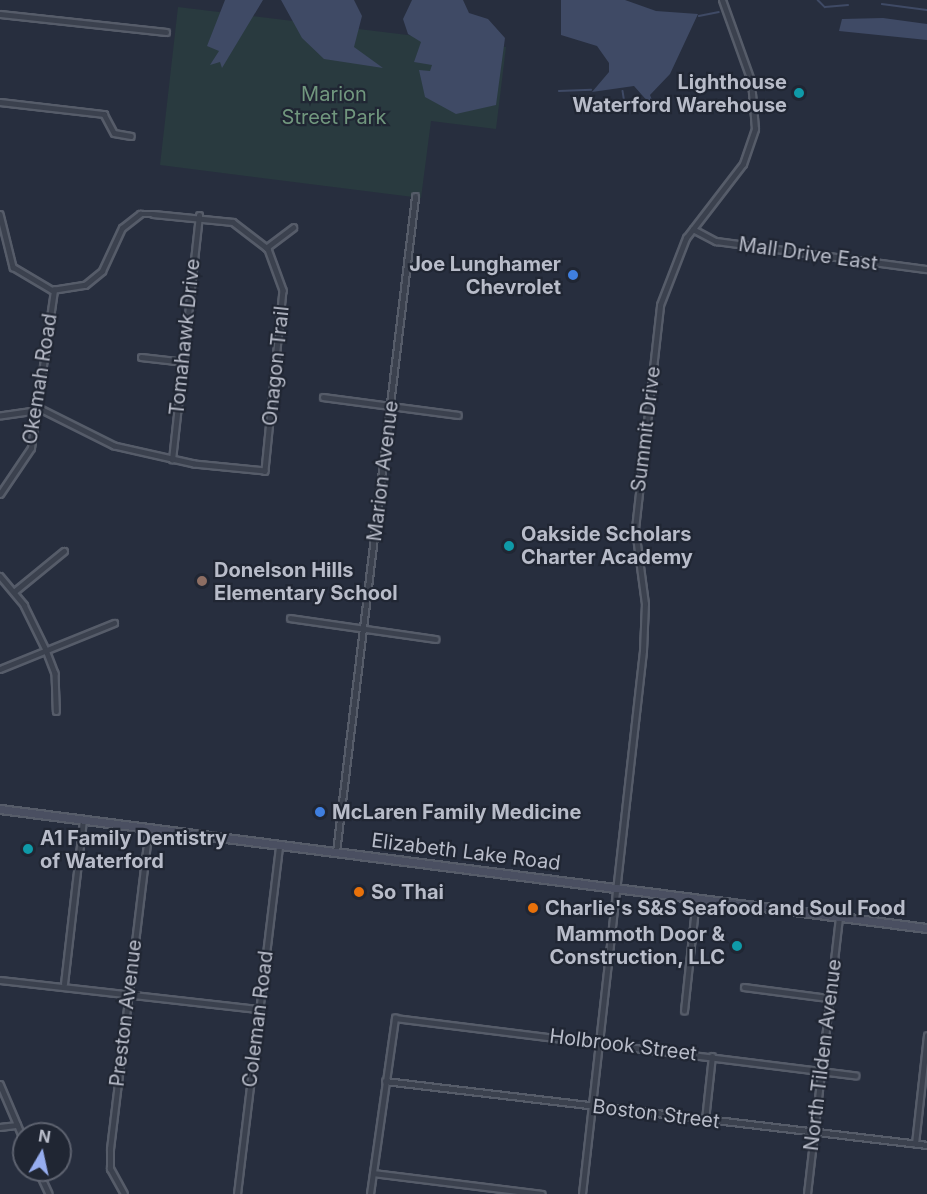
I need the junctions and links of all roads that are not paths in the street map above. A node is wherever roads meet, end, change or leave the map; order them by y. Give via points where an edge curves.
1 (722, 0) edge
2 (0, 14) edge
3 (166, 32) dead end
4 (0, 102) edge
5 (131, 136) dead end
6 (415, 197) dead end
7 (0, 214) edge
8 (199, 215) junction
9 (293, 228) dead end
10 (693, 229) junction
11 (266, 248) junction
12 (927, 269) edge
13 (54, 290) junction
14 (141, 357) dead end
15 (185, 362) junction
16 (323, 397) dead end
17 (391, 405) junction
18 (38, 410) junction
19 (459, 415) dead end
20 (0, 416) edge
21 (172, 460) junction
22 (0, 494) edge
23 (64, 551) dead end
24 (0, 576) edge
25 (15, 591) junction
26 (290, 618) dead end
27 (114, 622) dead end
28 (363, 629) junction
29 (435, 639) dead end
30 (46, 650) junction
31 (0, 669) edge
32 (56, 711) dead end
33 (0, 809) edge
34 (83, 819) junction
35 (149, 828) junction
36 (279, 845) junction
37 (336, 852) junction
38 (618, 889) junction
39 (696, 898) junction
40 (839, 917) junction
41 (927, 928) edge
42 (0, 980) edge
43 (64, 984) junction
44 (744, 987) dead end
45 (129, 992) junction
46 (829, 998) junction
47 (259, 1009) junction
48 (684, 1011) dead end
49 (927, 1036) edge
50 (600, 1044) junction
51 (712, 1056) junction
52 (821, 1071) junction
53 (855, 1075) dead end
54 (385, 1081) junction
55 (0, 1084) edge
56 (593, 1106) junction
57 (705, 1120) junction
58 (16, 1122) edge
59 (814, 1134) junction
60 (915, 1144) junction
61 (927, 1145) edge
62 (373, 1173) junction
63 (124, 1194) edge
64 (237, 1194) edge
65 (370, 1194) edge
66 (542, 1194) edge
67 (582, 1194) edge
68 (807, 1194) edge

1 - 10 street, Summit Drive via 751,81 755,129 742,164
2 - 3 street
4 - 5 street via 104,114 114,133
6 - 17 street, Marion Avenue
7 - 13 street via 13,267
8 - 11 street, Onagon Trail via 233,222
8 - 13 street, Onagon Trail via 131,219 102,271 85,285
8 - 15 street, Tomahawk Drive
9 - 11 street
10 - 12 street, Mall Drive East via 725,242
10 - 38 street, Summit Drive via 674,260 660,304 637,500 645,621
11 - 21 street, Onagon Trail via 284,290 265,471
13 - 18 street, Okemah Road
14 - 15 street
15 - 21 street, Tomahawk Drive
16 - 17 street
17 - 19 street
17 - 28 street, Marion Avenue
18 - 20 street
18 - 21 street via 114,446
18 - 22 street, Okemah Road via 31,448
23 - 25 street
24 - 25 street
25 - 30 street
26 - 28 street
27 - 30 street
28 - 29 street
28 - 37 street, Marion Avenue
30 - 31 street
30 - 32 street via 55,673
33 - 34 main road, Elizabeth Lake Road
34 - 35 main road, Elizabeth Lake Road
34 - 43 street
35 - 36 main road, Elizabeth Lake Road
35 - 45 street, Preston Avenue
36 - 37 main road, Elizabeth Lake Road
36 - 47 street, Coleman Road
37 - 38 main road, Elizabeth Lake Road
38 - 39 main road, Elizabeth Lake Road
38 - 50 street, Summit Drive
39 - 40 main road, Elizabeth Lake Road
39 - 48 street
40 - 41 main road, Elizabeth Lake Road
40 - 46 street, North Tilden Avenue
42 - 43 street
43 - 45 street
44 - 46 street
45 - 47 street
45 - 63 street, Preston Avenue via 110,1149 110,1169
46 - 52 street, North Tilden Avenue
47 - 64 street, Coleman Road
49 - 60 street
50 - 51 street, Holbrook Street
50 - 54 street, Holbrook Street via 392,1021
50 - 56 street, Summit Drive
51 - 52 street, Holbrook Street
51 - 57 street
52 - 53 street, Holbrook Street
52 - 59 street, North Tilden Avenue
54 - 56 street, Boston Street
54 - 62 street
55 - 58 street
56 - 57 street, Boston Street
56 - 67 street, Summit Drive
57 - 59 street, Boston Street
59 - 60 street, Boston Street
59 - 68 street, North Tilden Avenue
60 - 61 street, Boston Street
62 - 65 street
62 - 66 street

